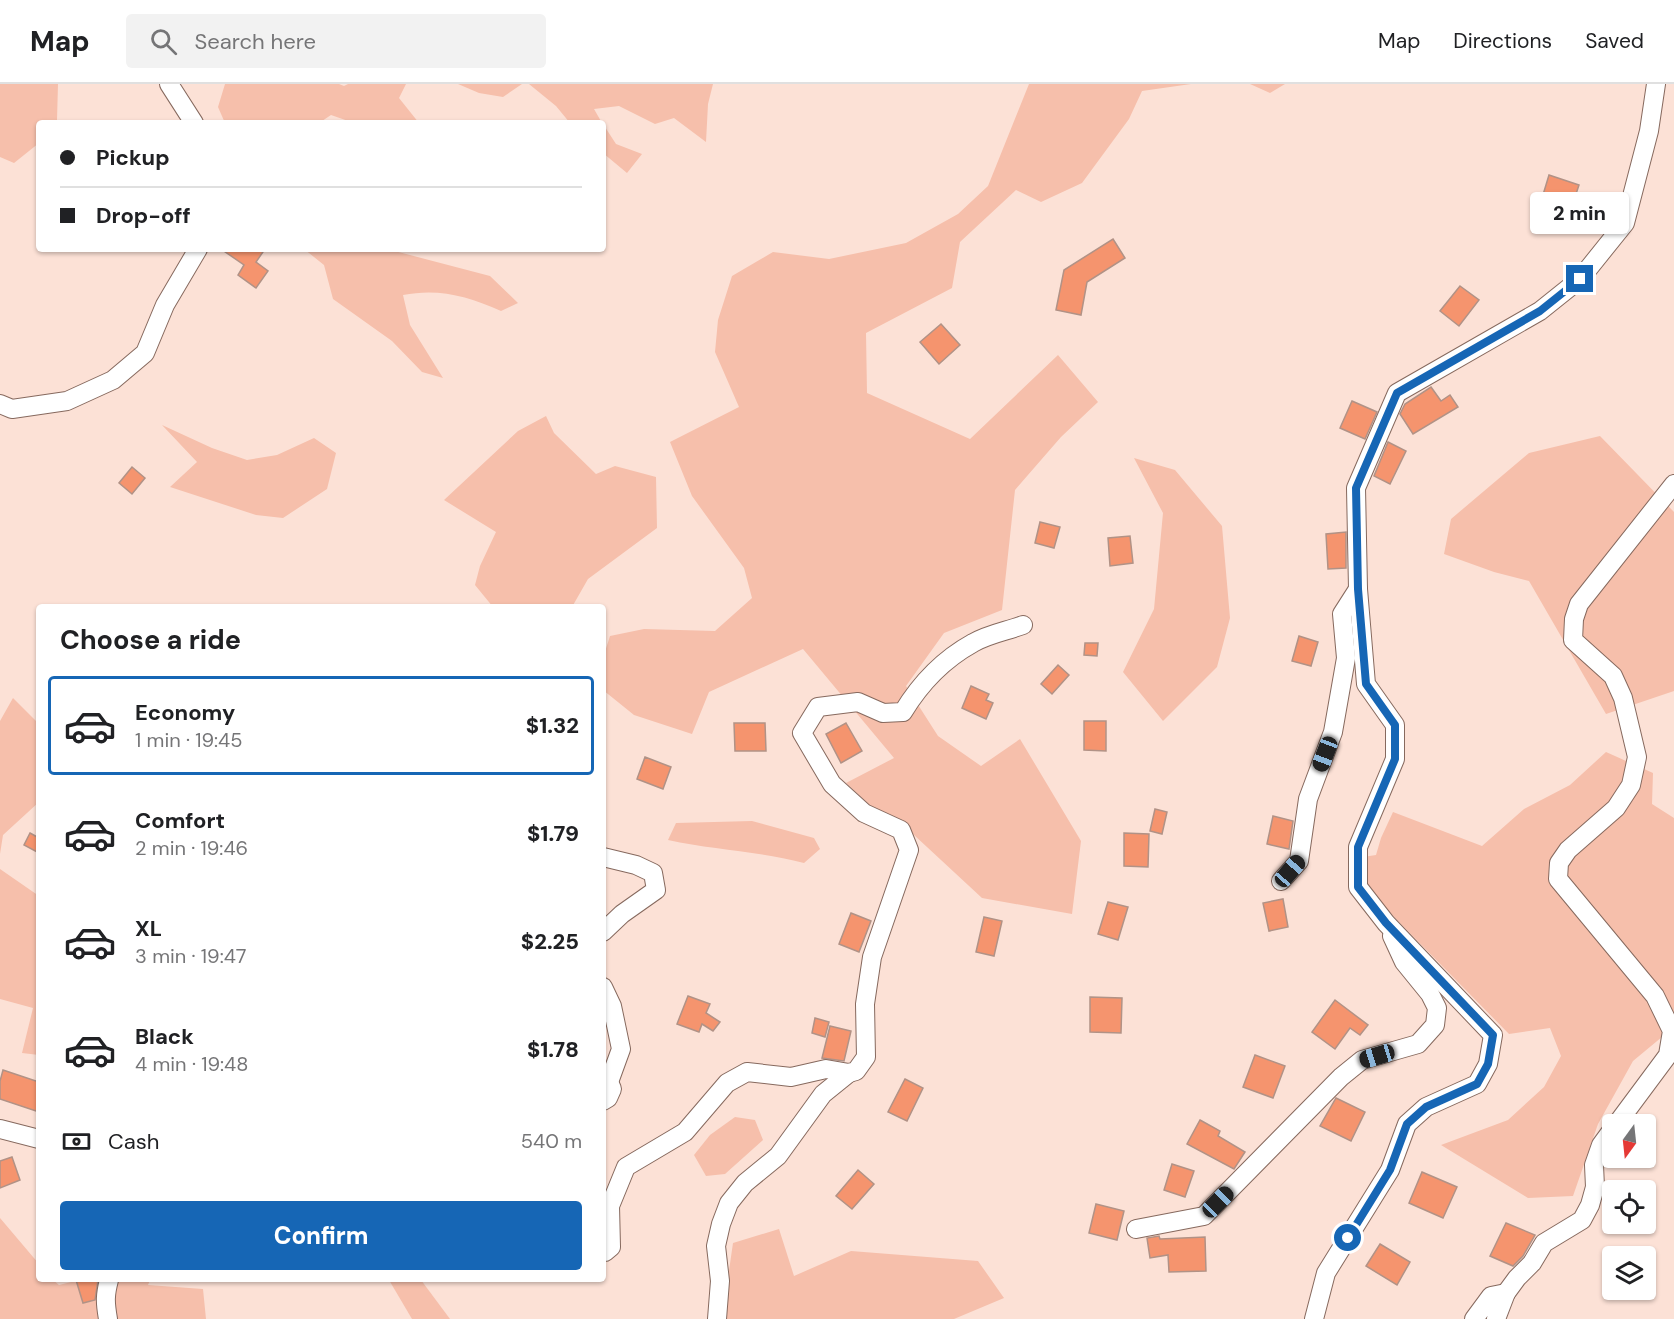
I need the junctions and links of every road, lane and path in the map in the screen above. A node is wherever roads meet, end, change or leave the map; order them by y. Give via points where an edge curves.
1 (169, 84) edge
2 (1656, 84) edge
3 (192, 120) edge
4 (196, 252) edge
5 (0, 404) edge
6 (1674, 484) edge
7 (1358, 589) junction
8 (1023, 626) dead end
9 (606, 858) edge
10 (1281, 881) dead end
11 (1386, 923) junction
12 (606, 929) edge
13 (606, 993) edge
14 (849, 1073) junction
15 (606, 1082) edge
16 (606, 1099) edge
17 (1624, 1114) edge
18 (0, 1129) edge
19 (36, 1138) edge
20 (1602, 1144) edge
21 (1136, 1229) dead end
22 (606, 1251) edge
23 (108, 1282) edge
24 (1506, 1293) junction
25 (108, 1319) edge
26 (717, 1319) edge
27 (1314, 1319) edge
28 (1474, 1319) edge
29 (1496, 1319) edge

1 - 3 street
2 - 7 street via 1649,131 1625,223 1580,279 1540,311 1397,393 1356,488
4 - 5 street via 165,305 145,353 113,380 67,401 12,408
6 - 17 street via 1579,604 1574,619 1573,640 1613,676 1620,691 1637,757 1631,785 1616,808 1569,850 1559,863 1558,879 1655,996 1672,1031 1668,1056
7 - 10 street via 1342,614 1346,658 1333,732 1308,799 1299,861
7 - 11 street via 1366,684 1395,725 1395,759 1358,847 1358,887
8 - 14 street via 975,641 942,664 903,712 883,713 858,702 818,707 802,733 832,784 864,813 901,830 909,850 872,957 865,1004 866,1057 856,1071
9 - 12 street via 653,873 656,890
11 - 21 street via 1404,962 1437,1008 1435,1025 1418,1044 1362,1060 1341,1077 1204,1216
11 - 27 street via 1493,1035 1488,1064 1477,1084 1426,1107 1407,1124 1390,1170 1326,1273
13 - 15 street via 621,1049
14 - 22 street via 826,1069 791,1077 747,1072 727,1083 685,1132 626,1167 610,1206 611,1246
14 - 26 street via 823,1094 778,1156 745,1182 729,1203 716,1246 720,1281
15 - 16 street via 612,1089
18 - 19 street
20 - 24 street via 1594,1165 1595,1187 1582,1220 1544,1243
23 - 25 street via 105,1301
24 - 28 street via 1491,1296
24 - 29 street

